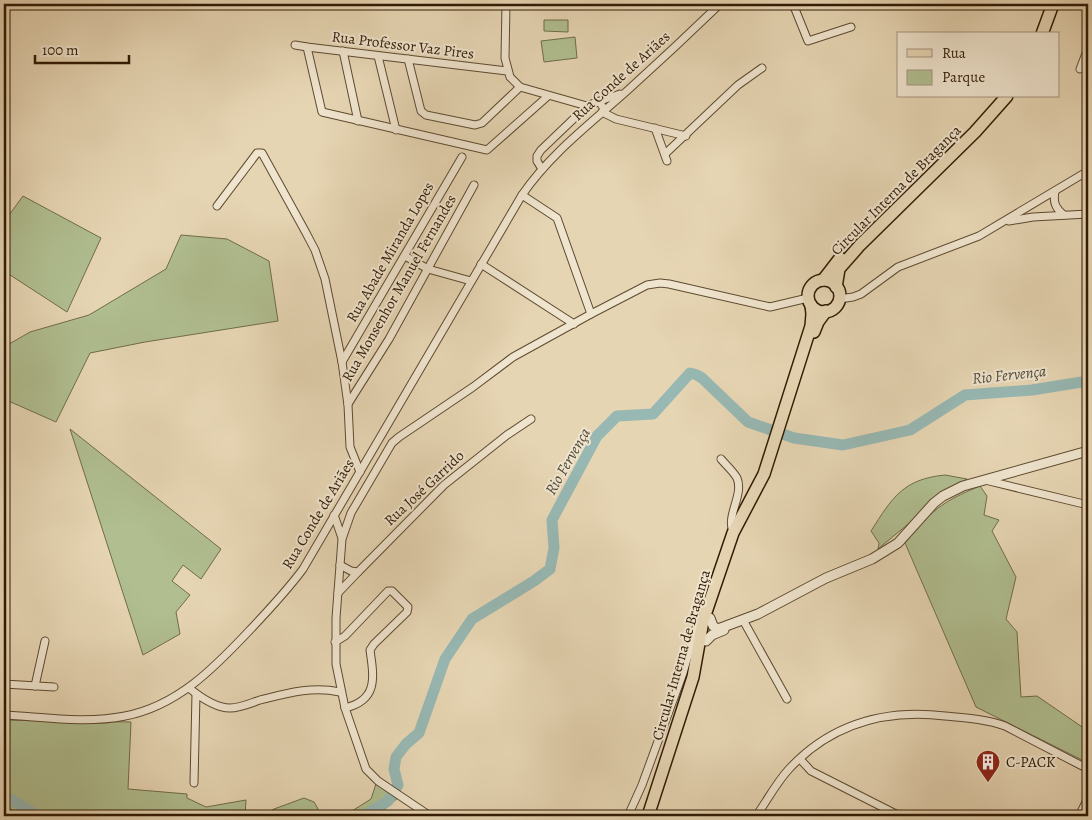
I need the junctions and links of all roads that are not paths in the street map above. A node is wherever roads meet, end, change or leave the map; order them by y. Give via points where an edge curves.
1 (506, 4) edge
2 (720, 4) edge
3 (793, 4) edge
4 (1054, 4) edge
5 (1058, 4) edge
6 (851, 27) dead end
7 (1043, 32) edge
8 (1047, 32) edge
9 (296, 44) dead end
10 (307, 48) junction
11 (1088, 48) edge
12 (343, 51) junction
13 (378, 56) junction
14 (408, 59) junction
15 (762, 68) dead end
16 (1080, 69) dead end
17 (507, 71) junction
18 (520, 86) junction
19 (627, 90) junction
20 (548, 96) junction
21 (1000, 98) edge
22 (1005, 98) edge
23 (596, 102) junction
24 (588, 108) junction
25 (602, 112) junction
26 (358, 121) junction
27 (592, 121) junction
28 (655, 128) junction
29 (396, 130) junction
30 (686, 136) junction
31 (462, 156) dead end
32 (542, 168) junction
33 (1088, 172) edge
34 (474, 185) dead end
35 (1055, 191) junction
36 (522, 195) junction
37 (217, 206) dead end
38 (1088, 214) edge
39 (1064, 216) junction
40 (1004, 222) junction
41 (405, 256) junction
42 (481, 264) junction
43 (428, 269) junction
44 (823, 280) junction
45 (471, 281) junction
46 (836, 287) junction
47 (839, 299) junction
48 (809, 301) junction
49 (826, 311) junction
50 (591, 314) junction
51 (574, 324) junction
52 (342, 362) junction
53 (791, 397) junction
54 (348, 404) junction
55 (531, 419) dead end
56 (380, 438) junction
57 (392, 443) junction
58 (373, 450) junction
59 (1088, 451) edge
60 (384, 457) junction
61 (721, 459) dead end
62 (770, 463) junction
63 (360, 472) junction
64 (984, 480) junction
65 (340, 505) junction
66 (1088, 505) edge
67 (351, 513) junction
68 (334, 515) junction
69 (733, 533) junction
70 (342, 539) junction
71 (340, 565) junction
72 (358, 572) junction
73 (337, 594) junction
74 (743, 620) junction
75 (706, 621) junction
76 (730, 626) junction
77 (706, 640) junction
78 (45, 641) dead end
79 (335, 642) junction
80 (4, 684) edge
81 (35, 686) junction
82 (54, 687) dead end
83 (189, 688) junction
84 (340, 692) junction
85 (196, 694) junction
86 (787, 700) dead end
87 (344, 708) junction
88 (4, 715) edge
89 (800, 759) junction
90 (1088, 769) edge
91 (194, 783) dead end
92 (1088, 798) edge
93 (430, 816) edge
94 (628, 816) edge
95 (648, 816) edge
96 (653, 816) edge
97 (756, 816) edge
98 (900, 816) edge
99 (1079, 816) edge

1 - 17 street
2 - 19 street, Rua Conde de Ariães
3 - 6 street via 808,41
4 - 7 main road
5 - 8 main road
9 - 10 street, Rua Professor Vaz Pires
10 - 12 street, Rua Professor Vaz Pires
10 - 26 street via 322,112
11 - 16 street
12 - 13 street, Rua Professor Vaz Pires
12 - 26 street
13 - 14 street, Rua Professor Vaz Pires
13 - 29 street
14 - 17 street, Rua Professor Vaz Pires
14 - 18 street via 421,111 426,114 475,125 482,123
15 - 30 street via 738,85
17 - 18 street
18 - 20 street
19 - 23 street
19 - 25 street, Rua Conde de Ariães
20 - 24 street
20 - 29 street via 487,150
21 - 44 main road, Circular Interna de Bragança via 848,249
22 - 46 main road, Circular Interna de Bragança via 860,245 839,269
23 - 24 street
23 - 25 street via 600,103
24 - 25 street
24 - 27 street
24 - 32 street, Rua Conde de Ariães via 541,150 537,161
25 - 27 street, Rua Conde de Ariães
25 - 28 street
26 - 29 street
27 - 32 street, Rua Conde de Ariães
28 - 30 street
28 - 30 street via 666,158
31 - 41 street, Rua Abade Miranda Lopes
32 - 36 street, Rua Conde de Ariães
33 - 35 street
34 - 43 street, Rua Monsenhor Manuel Fernandes
35 - 39 street via 1054,204
35 - 40 street
36 - 42 street, Rua Conde de Ariães
36 - 50 street via 557,218
37 - 52 street via 257,154 262,153 315,250 332,306
38 - 39 street
39 - 40 street
40 - 47 street via 979,236 898,266 861,294
41 - 43 street
41 - 52 street, Rua Abade Miranda Lopes
42 - 45 street, Rua Conde de Ariães
42 - 51 street
43 - 45 street
43 - 54 street, Rua Monsenhor Manuel Fernandes
44 - 46 main road
44 - 48 main road via 808,292
45 - 56 street, Rua Conde de Ariães
46 - 47 main road
47 - 49 main road via 833,308
48 - 49 main road via 817,310
48 - 50 street via 770,307 660,283 647,285
48 - 53 main road, Circular Interna de Bragança via 811,326
49 - 53 main road, Circular Interna de Bragança via 817,324
50 - 51 street
51 - 57 street via 513,357
52 - 54 street
53 - 62 main road, Circular Interna de Bragança
54 - 63 street via 350,447
55 - 72 street, Rua José Garrido via 444,485
56 - 57 street
56 - 58 street, Rua Conde de Ariães
57 - 60 street
58 - 60 street
58 - 63 street, Rua Conde de Ariães
59 - 64 street
60 - 67 street
61 - 69 street via 738,482 731,524
62 - 69 main road, Circular Interna de Bragança
62 - 75 main road, Circular Interna de Bragança via 763,487 736,537
63 - 65 street, Rua Conde de Ariães
64 - 66 street
64 - 74 street via 943,496 898,543
65 - 67 street
65 - 68 street, Rua Conde de Ariães
67 - 70 street
68 - 70 street
68 - 83 street, Rua Conde de Ariães via 291,585 217,664
69 - 75 main road, Circular Interna de Bragança
70 - 71 street
71 - 72 street
71 - 73 street
72 - 73 street, Rua José Garrido
73 - 79 street
74 - 76 street
74 - 86 street
75 - 76 street via 718,629
75 - 77 main road, Circular Interna de Bragança
75 - 94 street via 696,628 683,673
75 - 95 main road, Circular Interna de Bragança via 694,677
76 - 77 street
77 - 96 main road, Circular Interna de Bragança via 701,673
78 - 81 street
79 - 84 street
79 - 87 street via 345,636 388,591 408,607 407,612 370,650 374,676 365,698
80 - 81 street
81 - 82 street
83 - 85 street
83 - 88 street, Rua Conde de Ariães via 157,706 124,717 84,719
84 - 85 street via 297,690 231,708
84 - 87 street
85 - 91 street
87 - 93 street via 366,768 385,786
89 - 90 street via 831,735 855,724 877,717 925,713 994,722
89 - 97 street via 778,783
89 - 98 street via 811,770
92 - 99 street

